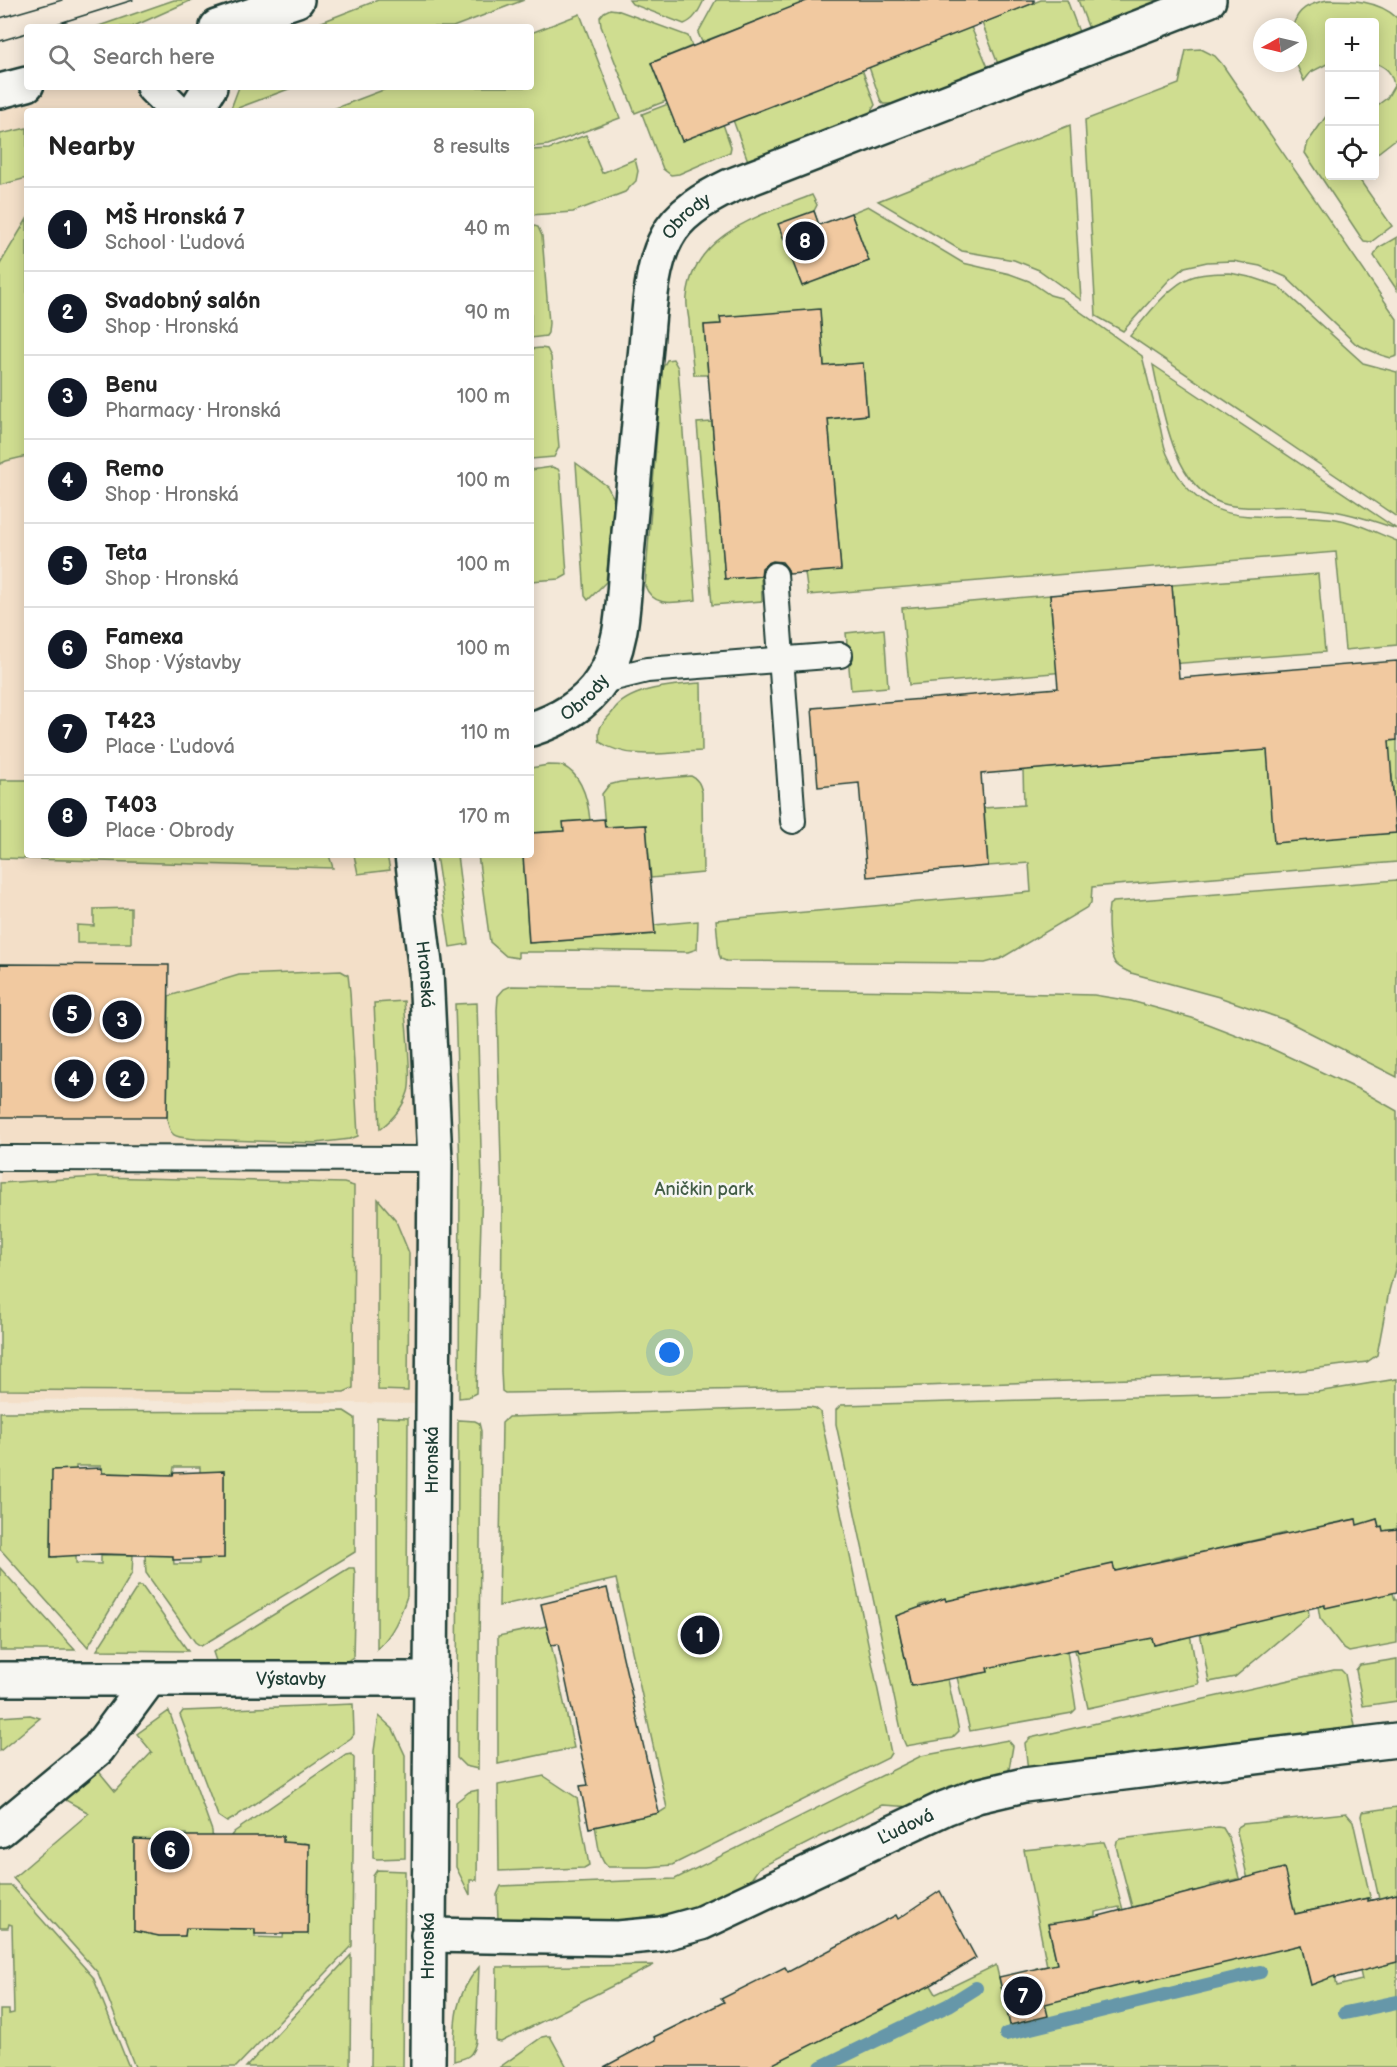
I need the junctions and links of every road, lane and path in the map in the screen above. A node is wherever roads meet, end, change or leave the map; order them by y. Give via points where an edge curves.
1 (1209, 0) edge
2 (274, 12) edge
3 (228, 24) edge
4 (24, 85) edge
5 (156, 90) edge
6 (208, 90) edge
7 (0, 91) edge
8 (174, 108) edge
9 (197, 108) edge
10 (775, 575) dead end
11 (840, 654) dead end
12 (781, 659) junction
13 (602, 681) junction
14 (534, 728) edge
15 (793, 821) dead end
16 (412, 858) edge
17 (0, 1158) edge
18 (435, 1159) junction
19 (0, 1679) edge
20 (432, 1679) junction
21 (149, 1680) junction
22 (1397, 1740) edge
23 (0, 1830) edge
24 (428, 1935) junction
25 (428, 2067) edge

1 - 13 street, Obrody via 730,186 687,213 666,237 659,255 649,312 622,623
2 - 3 street
4 - 7 street
5 - 8 street
6 - 9 street
10 - 12 lane
11 - 12 lane
12 - 13 lane via 647,670
12 - 15 lane
13 - 14 street, Obrody via 570,711
16 - 18 street, Hronská via 426,972
17 - 18 lane
18 - 20 street, Hronská
19 - 21 street, Výstavby
20 - 21 street, Výstavby
20 - 24 street, Hronská
21 - 23 street via 98,1749
22 - 24 street, Ľudová via 996,1791 945,1808 701,1923 661,1934 618,1938
24 - 25 street, Hronská

